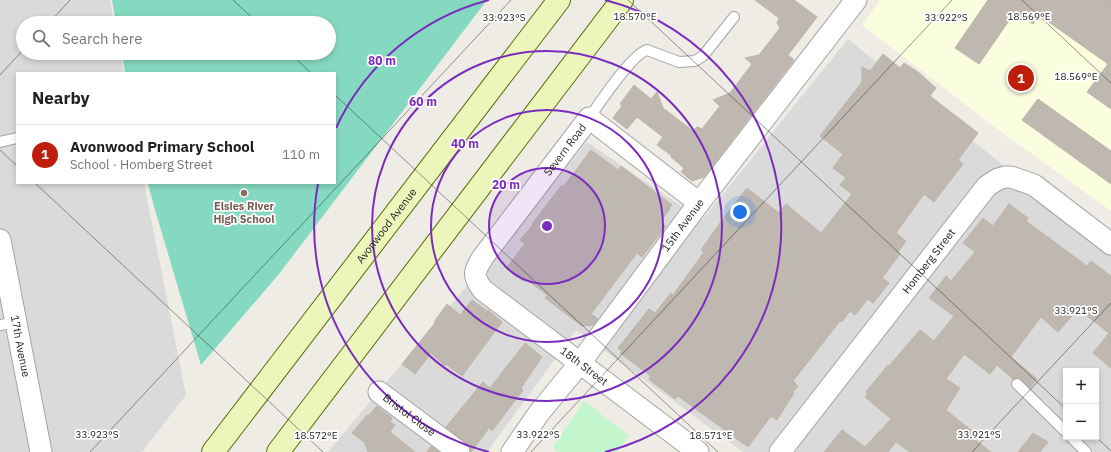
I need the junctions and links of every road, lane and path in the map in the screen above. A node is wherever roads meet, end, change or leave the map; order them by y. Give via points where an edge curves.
1 (559, 0) edge
2 (622, 0) edge
3 (856, 0) edge
4 (734, 16) dead end
5 (589, 118) junction
6 (16, 138) edge
7 (0, 142) edge
8 (699, 203) junction
9 (0, 240) edge
10 (1111, 244) edge
11 (475, 275) joint
12 (8, 323) edge
13 (580, 363) junction
14 (1017, 384) dead end
15 (379, 392) dead end
16 (1063, 429) edge
17 (1074, 440) edge
18 (41, 452) edge
19 (213, 452) edge
20 (278, 452) edge
21 (459, 452) edge
22 (512, 452) edge
23 (698, 452) edge
24 (780, 452) edge
25 (1086, 452) edge

1 - 19 main road, Avonwood Avenue
2 - 20 main road
3 - 8 street, 15th Avenue
4 - 5 lane via 703,56 695,61 679,62 646,50 642,52 631,61
5 - 8 street, Severn Road
5 - 11 street, Severn Road via 483,257
6 - 7 lane
8 - 13 street, 15th Avenue
9 - 12 street, 17th Avenue
10 - 24 street, Homberg Street via 1034,185 1011,177 998,179 987,186
11 - 13 street, 18th Street via 483,290
12 - 18 street, 17th Avenue
13 - 22 street, 15th Avenue via 539,413
13 - 23 street, 18th Street
14 - 16 lane
15 - 21 street, Bristol Close
17 - 25 lane

